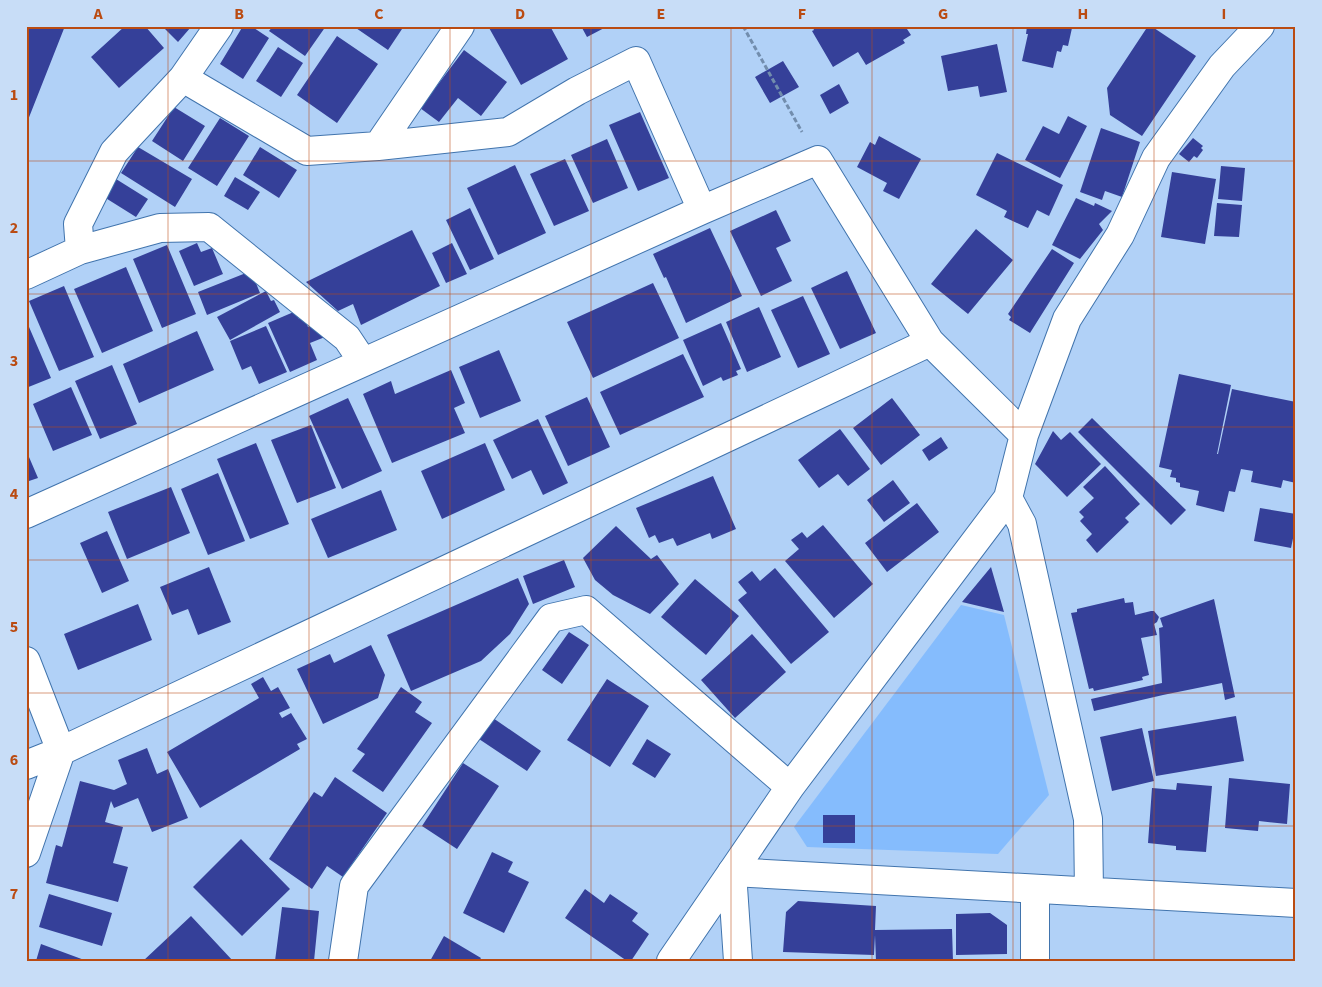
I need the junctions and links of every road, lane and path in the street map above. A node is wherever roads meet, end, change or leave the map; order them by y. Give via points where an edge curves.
1 (219, 26) edge
2 (460, 26) edge
3 (743, 26) edge
4 (1260, 26) edge
5 (183, 78) junction
6 (378, 146) junction
7 (818, 160) junction
8 (702, 210) junction
9 (80, 250) junction
10 (26, 275) edge
11 (930, 342) junction
12 (363, 362) junction
13 (1024, 435) junction
14 (1008, 498) junction
15 (26, 514) edge
16 (26, 661) edge
17 (61, 751) junction
18 (26, 765) edge
19 (790, 787) junction
20 (26, 852) edge
21 (732, 872) junction
22 (1034, 889) junction
23 (1089, 892) junction
24 (1296, 903) edge
25 (342, 961) edge
26 (671, 961) edge
27 (738, 961) edge
28 (1035, 961) edge

1 - 5 street
2 - 6 street
3 - 7 path
4 - 13 street via 1222,66 1156,158 1120,235 1067,319
5 - 6 street via 307,151
5 - 9 street via 114,152 78,224
6 - 8 street via 508,132 636,61
7 - 8 street
7 - 11 street
8 - 12 street
9 - 10 street
9 - 12 street via 160,228 209,227 347,338
11 - 13 street
11 - 17 street
12 - 15 street
13 - 14 street
14 - 19 street
14 - 23 street via 1022,524 1088,819
16 - 17 street
17 - 18 street
17 - 20 street
19 - 21 street
19 - 25 street via 586,610 551,618 354,886
21 - 22 street
21 - 26 street
21 - 27 street
22 - 23 street
22 - 28 street
23 - 24 street

